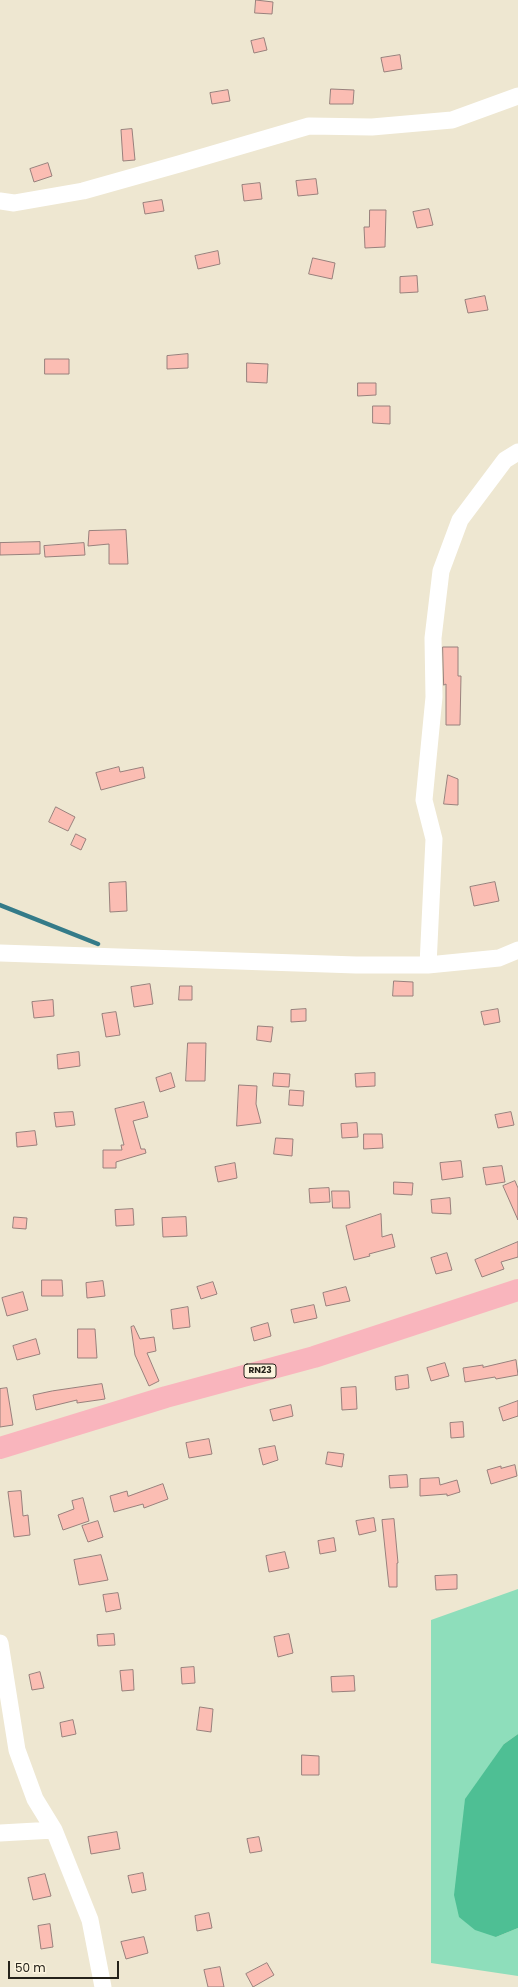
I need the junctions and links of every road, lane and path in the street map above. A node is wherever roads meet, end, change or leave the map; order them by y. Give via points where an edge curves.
1 (518, 96) edge
2 (0, 201) edge
3 (518, 452) edge
4 (518, 950) edge
5 (0, 952) edge
6 (428, 965) junction
7 (518, 1290) edge
8 (0, 1448) edge
9 (0, 1643) edge
10 (54, 1830) junction
11 (0, 1833) edge
12 (103, 1987) edge

1 - 2 street via 452,120 372,127 309,126 83,191 14,203
3 - 6 street via 505,460 460,520 441,571 433,638 434,697 424,800 434,839
4 - 6 street via 499,958
5 - 6 street via 348,965
7 - 8 main road, RN23 via 314,1357 166,1397
9 - 10 street via 17,1750 35,1799
10 - 11 street
10 - 12 street via 90,1920

